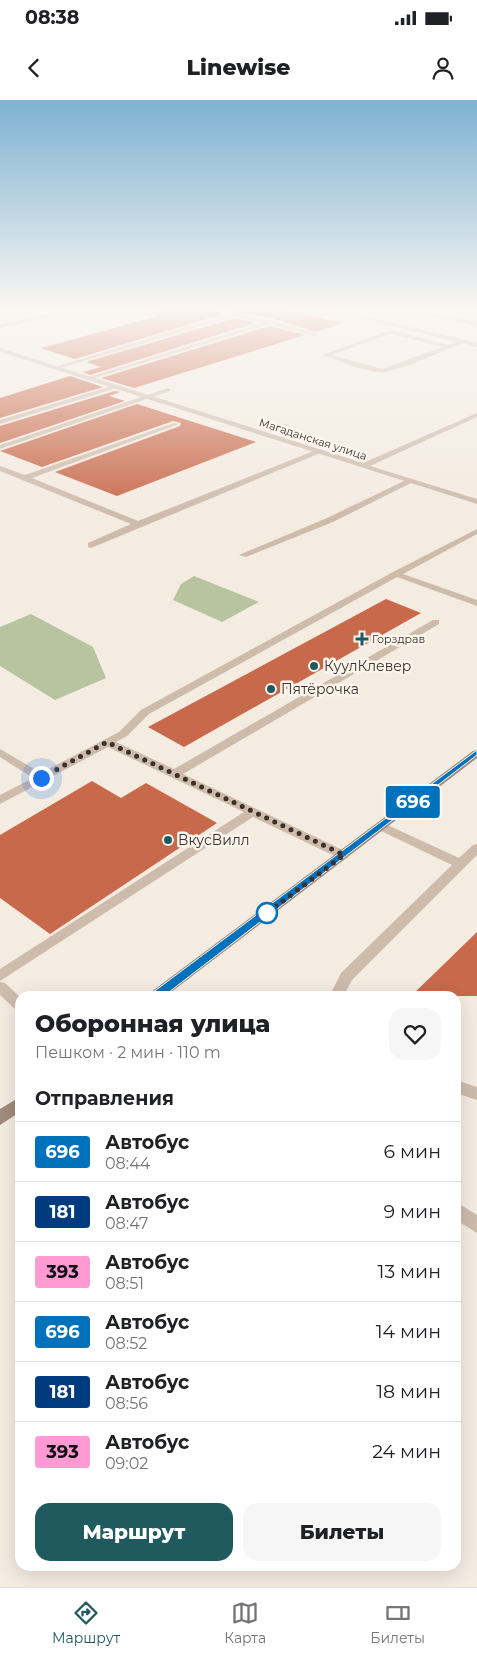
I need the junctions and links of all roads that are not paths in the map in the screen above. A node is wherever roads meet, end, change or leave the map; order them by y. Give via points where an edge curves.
1 (92, 379) edge
2 (115, 387) junction
3 (168, 390) dead end
4 (149, 398) junction
5 (477, 415) edge
6 (0, 422) edge
7 (176, 424) dead end
8 (0, 447) edge
9 (319, 452) junction
10 (363, 466) junction
11 (0, 468) edge
12 (25, 478) junction
13 (411, 481) junction
14 (475, 501) edge
15 (138, 524) junction
16 (477, 531) edge
17 (92, 545) dead end
18 (243, 555) dead end
19 (396, 574) junction
20 (477, 603) edge
21 (436, 622) dead end
22 (107, 742) junction
23 (0, 752) edge
24 (477, 753) edge
25 (174, 774) junction
26 (41, 778) junction
27 (0, 800) edge
28 (252, 812) junction
29 (381, 826) junction
30 (477, 848) edge
31 (344, 855) junction
32 (461, 864) junction
33 (0, 976) edge
34 (0, 987) edge
35 (163, 991) edge
36 (341, 991) edge
37 (15, 1000) edge
38 (461, 1088) edge
39 (477, 1094) edge
40 (15, 1107) edge
41 (0, 1118) edge
42 (461, 1214) edge
43 (477, 1225) edge

1 - 2 street, Магаданская улица
2 - 4 street, Магаданская улица
2 - 6 street
3 - 4 street
4 - 8 street
4 - 9 street, Магаданская улица
5 - 10 street
7 - 12 street
9 - 10 street, Магаданская улица
9 - 15 street
10 - 13 street, Магаданская улица
11 - 12 street
12 - 15 street
13 - 14 street, Магаданская улица
13 - 18 street via 330,520
15 - 17 street
16 - 19 street
19 - 20 street
19 - 22 street via 145,712 123,734
21 - 25 street
22 - 25 street
22 - 26 street
23 - 26 street
24 - 29 main road
25 - 28 street
26 - 27 street
28 - 31 street
28 - 33 street
29 - 31 main road
29 - 32 street
30 - 32 street
31 - 35 main road
32 - 36 street via 346,977
34 - 37 street
38 - 39 street
40 - 41 main road
42 - 43 street

